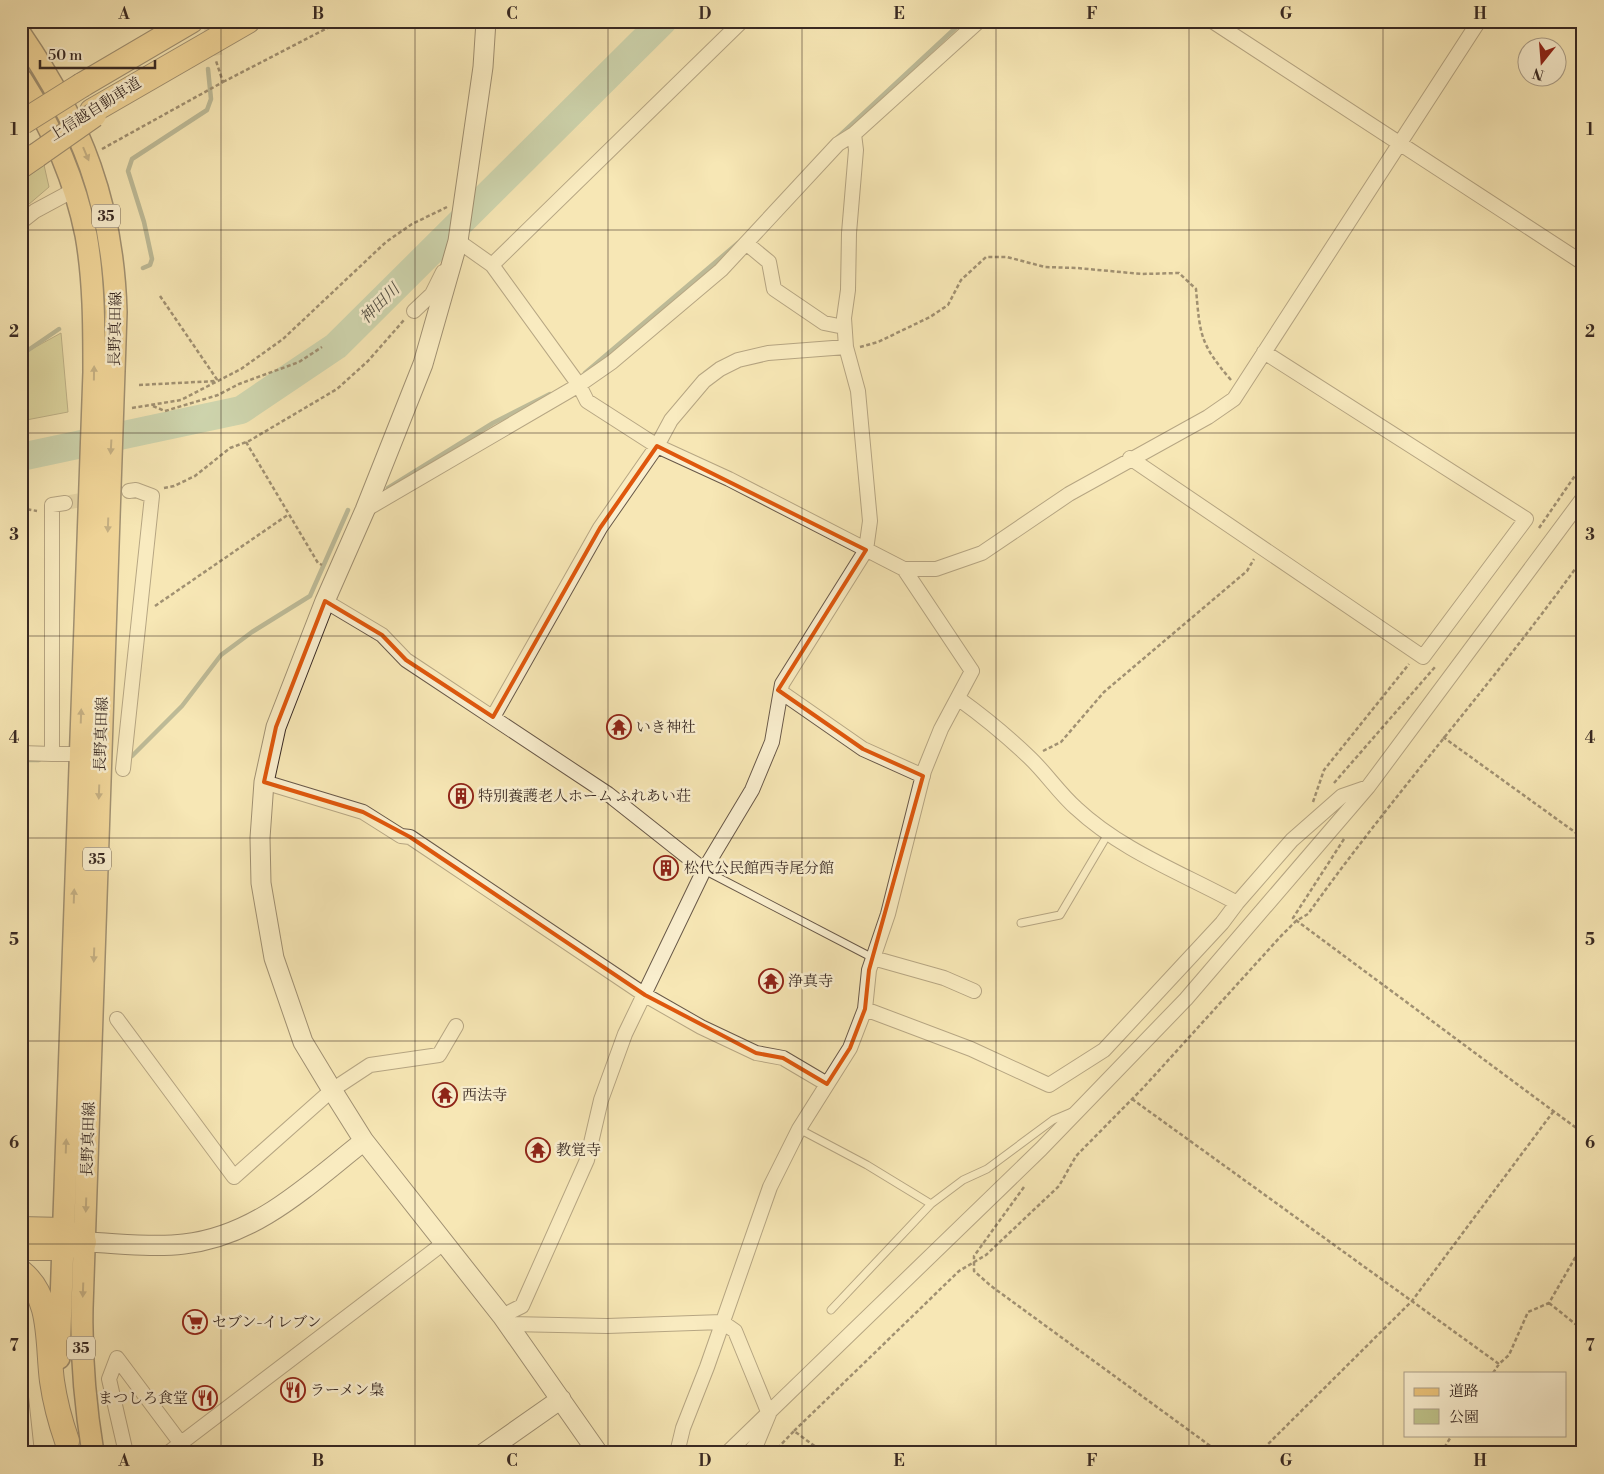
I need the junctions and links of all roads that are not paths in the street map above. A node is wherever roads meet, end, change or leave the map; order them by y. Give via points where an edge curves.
1 (175, 21) edge
2 (191, 21) edge
3 (248, 21) edge
4 (486, 21) edge
5 (742, 21) edge
6 (980, 21) edge
7 (1212, 21) edge
8 (1479, 21) edge
9 (21, 35) edge
10 (21, 79) edge
11 (80, 81) junction
12 (22, 118) edge
13 (854, 134) junction
14 (1399, 143) junction
15 (28, 156) edge
16 (74, 190) junction
17 (21, 222) edge
18 (458, 241) junction
19 (746, 244) junction
20 (1583, 263) edge
21 (492, 265) junction
22 (414, 311) road end
23 (844, 327) junction
24 (846, 347) junction
25 (1264, 352) junction
26 (579, 385) junction
27 (102, 419) junction
28 (657, 446) junction
29 (1130, 458) junction
30 (100, 477) junction
31 (132, 490) tunnel mouth
32 (1583, 498) edge
33 (65, 503) tunnel mouth
34 (365, 510) junction
35 (866, 550) junction
36 (904, 569) junction
37 (325, 601) junction
38 (781, 692) junction
39 (959, 699) junction
40 (493, 717) junction
41 (21, 753) edge
42 (52, 754) junction
43 (79, 754) junction
44 (124, 769) dead end
45 (923, 776) junction
46 (264, 782) junction
47 (1368, 787) junction
48 (1108, 834) junction
49 (704, 870) junction
50 (1236, 903) junction
51 (1021, 923) dead end
52 (873, 958) junction
53 (974, 991) dead end
54 (646, 995) junction
55 (865, 1009) junction
56 (117, 1019) dead end
57 (456, 1026) dead end
58 (827, 1084) junction
59 (332, 1090) junction
60 (1077, 1110) junction
61 (800, 1129) junction
62 (364, 1141) junction
63 (931, 1204) junction
64 (21, 1229) edge
65 (70, 1240) junction
66 (445, 1242) junction
67 (21, 1248) edge
68 (21, 1272) edge
69 (831, 1310) dead end
70 (506, 1320) junction
71 (722, 1322) junction
72 (21, 1396) edge
73 (562, 1399) junction
74 (769, 1414) junction
75 (68, 1447) edge
76 (184, 1448) edge
77 (27, 1453) edge
78 (93, 1453) edge
79 (126, 1453) edge
80 (168, 1453) edge
81 (484, 1453) edge
82 (598, 1453) edge
83 (677, 1453) edge
84 (727, 1453) edge
85 (749, 1453) edge

1 - 11 highway
2 - 11 highway, 上信越自動車道
3 - 15 highway, 上信越自動車道, bridge via 141,81
4 - 18 street via 483,67
5 - 21 street
6 - 13 street
7 - 14 street
8 - 14 street
9 -> 27 main road, 長野真田線 / 35 via 45,70 88,157 106,216 116,312
10 - 16 main road, 長野真田線 / 35 via 46,124
11 - 12 highway
13 - 19 street via 838,144
13 - 23 street via 856,150
14 - 20 street
14 - 25 street
16 - 17 street
27 -> 16 main road, 長野真田線 / 35 via 86,234
18 - 21 street
18 - 22 street via 432,294
18 - 34 street via 423,364
19 - 23 street via 769,262 774,289 824,323
19 - 26 street via 721,270 612,362
21 - 26 street
23 - 24 street
24 - 28 street via 768,353 738,360 720,369 704,382 671,420
24 - 35 street via 858,391 870,521
25 - 29 street via 1234,399 1208,417
25 - 29 street via 1526,519 1422,654
26 - 28 street via 587,401
26 - 34 street
27 - 30 main road, 長野真田線 / 35
28 - 35 street via 729,479
28 - 40 street via 596,535
29 - 36 street via 1069,494 982,554 936,569
43 -> 30 main road, 長野真田線 / 35
30 -> 65 main road, 長野真田線 / 35
31 - 44 street via 152,496
32 - 47 street
33 - 42 street via 52,505
34 - 37 street
35 - 36 street
35 - 38 street via 782,684
36 - 39 street via 972,671
37 - 40 street via 382,635 406,660
37 - 46 street via 276,727
38 - 45 street via 863,748
38 - 49 street via 772,742 752,790
39 - 45 street via 941,729
39 - 48 street via 1030,758 1076,808
40 - 49 street via 608,794
41 - 42 street
42 - 43 street
65 -> 43 main road, 長野真田線 / 35
45 - 52 street via 888,914
46 - 54 street via 363,812 401,836 410,837
46 - 59 street via 260,883 274,958 304,1042
47 - 50 street via 1342,796 1292,840
47 - 60 street via 1186,999
48 - 50 street via 1142,856
48 - 51 lane via 1060,915
49 - 52 lane
49 - 54 street
50 - 55 street via 1222,923 1104,1050 1049,1085 971,1049
52 - 53 street via 944,978
52 - 55 street
54 - 58 street via 701,1027 756,1053 783,1058
54 - 70 street via 625,1034 600,1100 587,1160 522,1306
55 - 58 street via 850,1048
56 - 59 street via 234,1177
57 - 59 street via 439,1055 370,1065
58 - 61 street
59 - 62 street
60 - 63 lane via 1053,1120 987,1169 963,1180
60 - 74 street
61 - 63 lane
61 - 71 street via 770,1187
62 - 65 street via 281,1206 233,1233 183,1244
62 - 66 street
63 - 69 lane
64 - 65 highway
65 - 67 highway
65 - 75 main road, 長野真田線 / 35 via 59,1354
65 -> 78 main road, 長野真田線 / 35 via 84,1398
66 - 70 street
66 - 76 street
68 - 75 highway via 31,1281 43,1303 57,1413
70 - 71 street via 607,1326
70 - 73 street
71 - 74 street via 735,1331
71 - 83 street
72 - 77 street
73 - 81 street
73 - 82 street
74 - 84 street
74 - 85 street via 757,1443
76 - 79 street via 117,1358 109,1379
76 - 80 street

